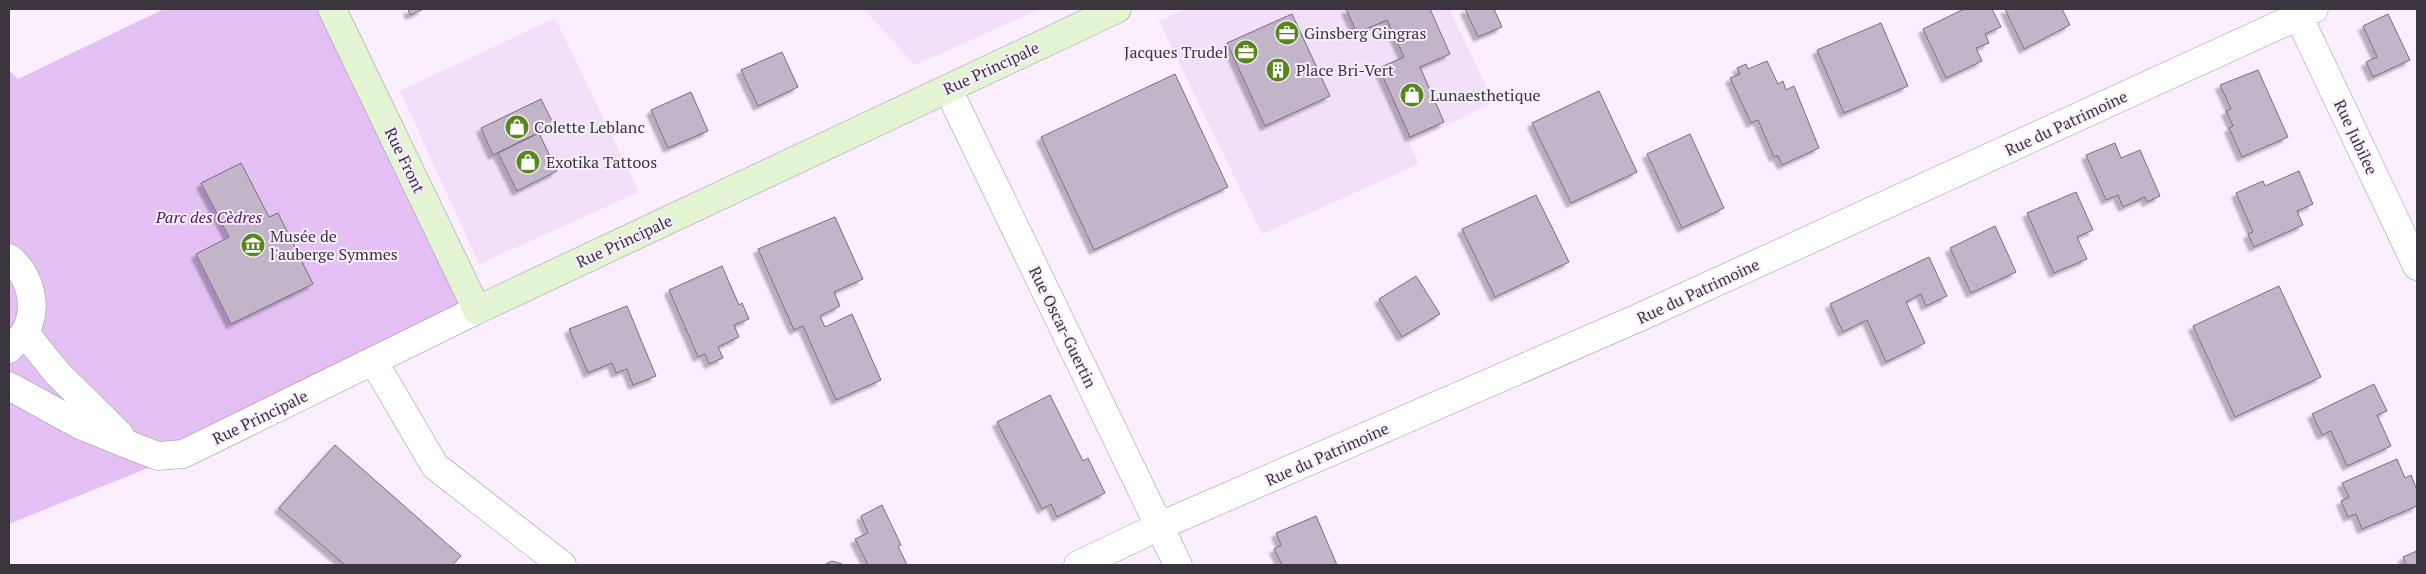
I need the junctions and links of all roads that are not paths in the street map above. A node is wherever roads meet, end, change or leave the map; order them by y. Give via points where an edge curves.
1 (332, 9) edge
2 (1117, 9) edge
3 (2302, 11) edge
4 (948, 89) junction
5 (9, 258) edge
6 (2417, 266) edge
7 (477, 310) junction
8 (17, 341) edge
9 (374, 362) junction
10 (9, 386) edge
11 (131, 444) junction
12 (1160, 526) junction
13 (562, 565) edge
14 (1078, 565) edge
15 (1178, 565) edge

1 - 7 street, Rue Front
2 - 4 street, Rue Principale
3 - 6 street, Rue Jubilee
3 - 12 street, Rue du Patrimoine via 1638,318
4 - 7 street, Rue Principale
4 - 12 street, Rue Oscar-Guertin
5 - 8 street via 26,278 31,296 31,315
7 - 9 street, Rue Principale
8 - 11 street, Rue Principale via 58,373
9 - 11 street, Rue Principale via 183,454 158,456
9 - 13 street via 435,466
10 - 11 street, Rue Principale via 80,425
12 - 14 street, Rue du Patrimoine
12 - 15 street, Rue Oscar-Guertin

